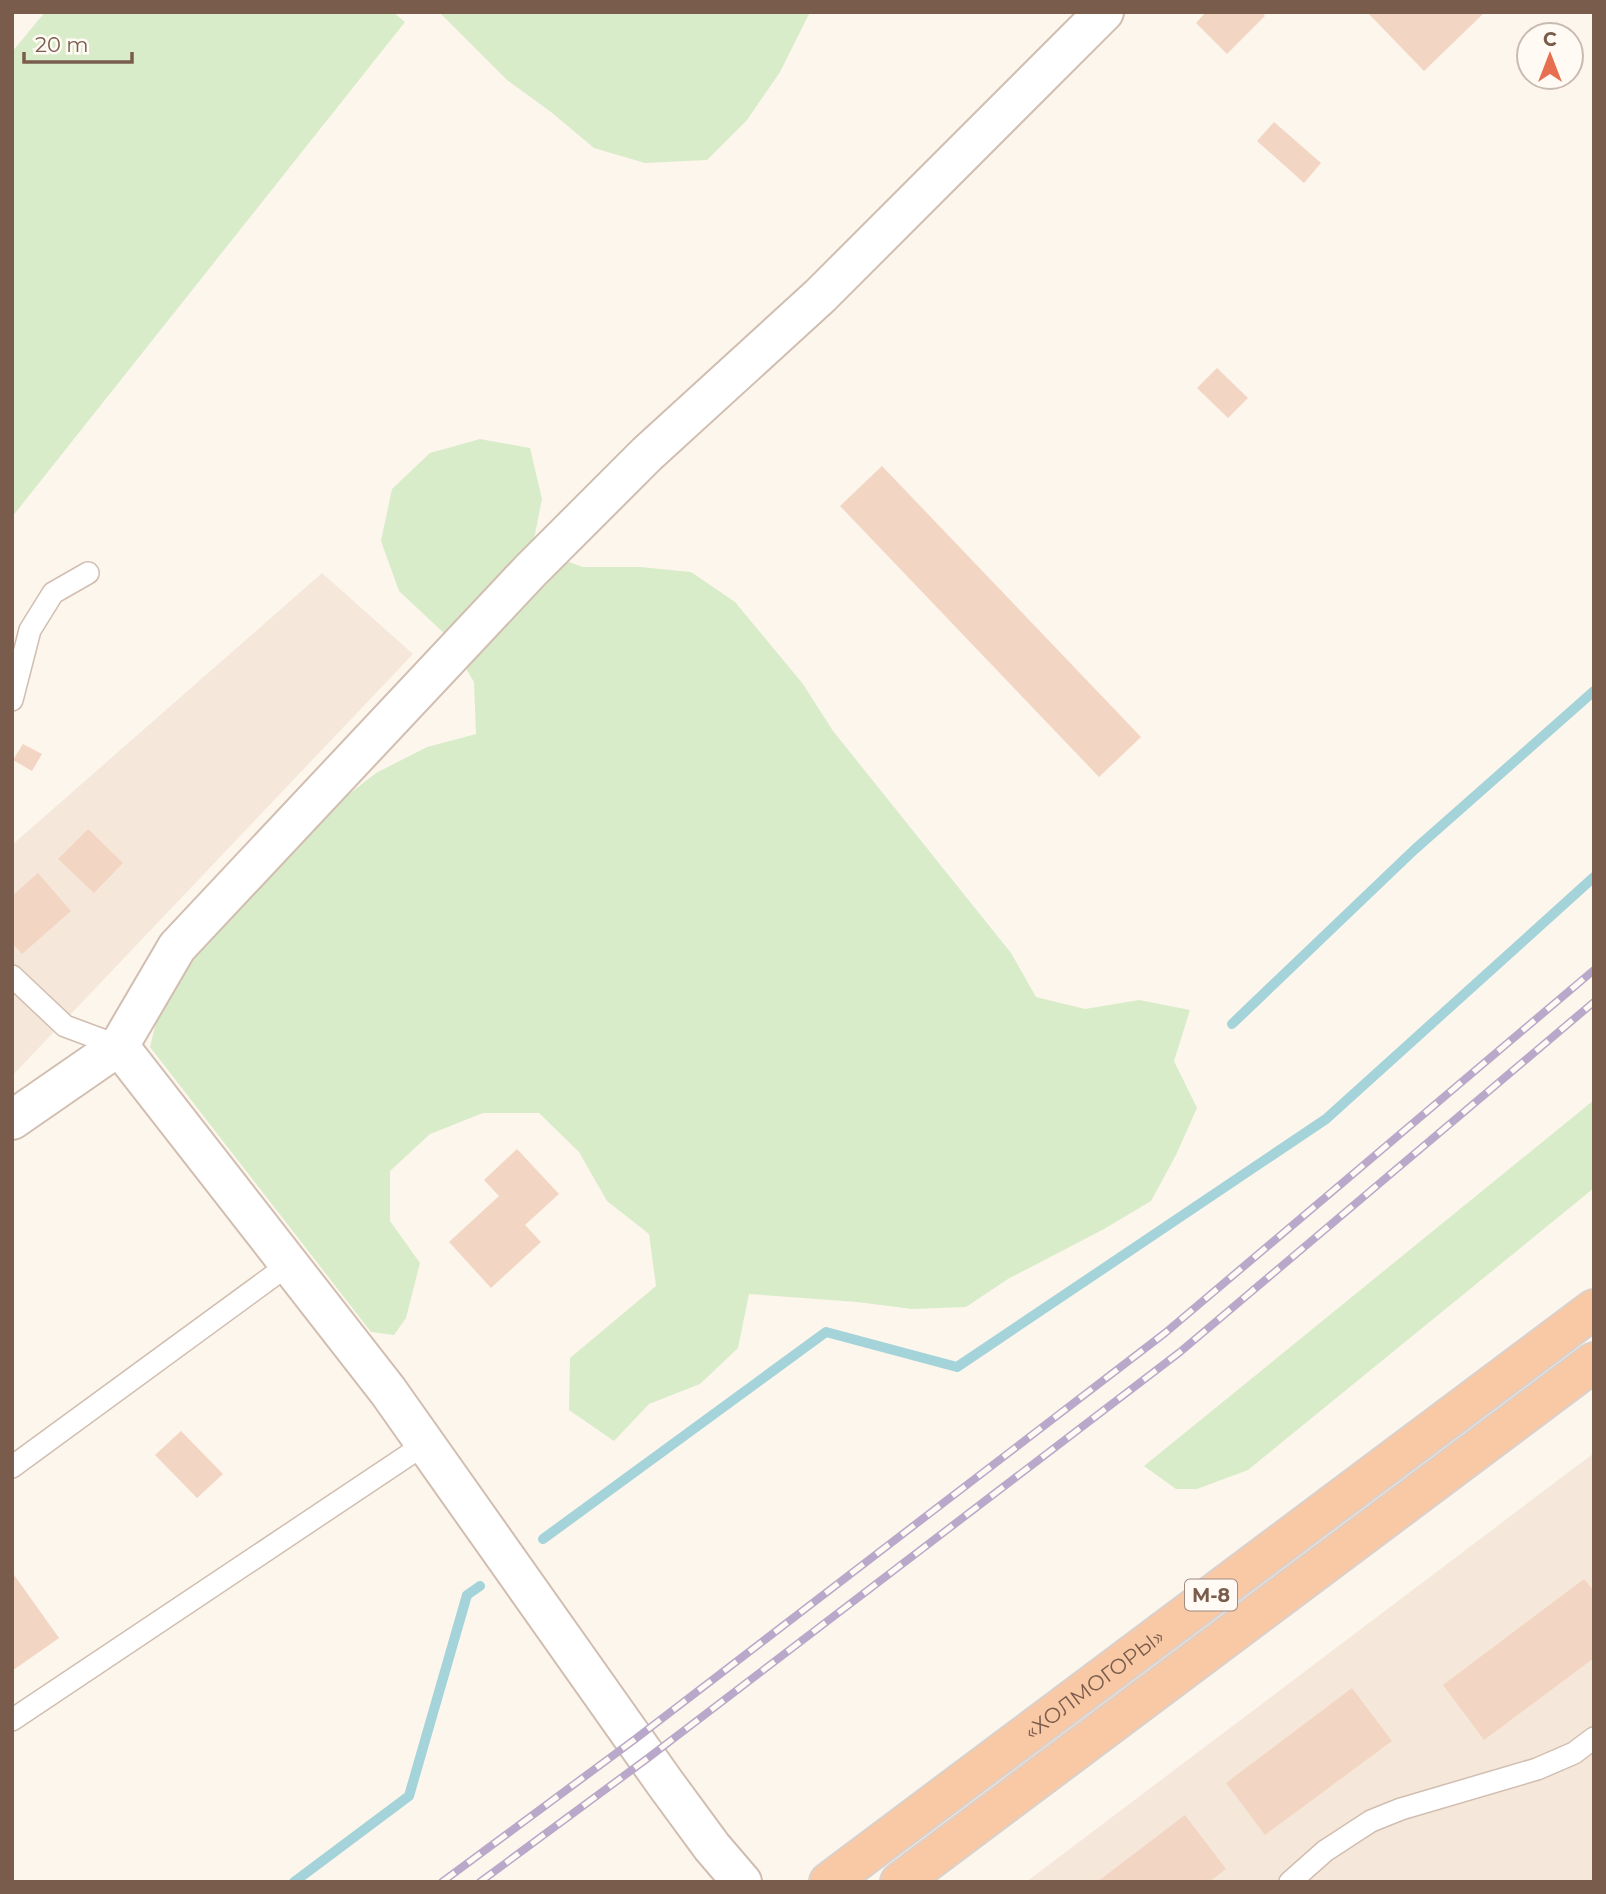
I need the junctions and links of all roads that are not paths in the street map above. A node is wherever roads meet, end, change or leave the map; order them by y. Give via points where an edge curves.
1 (1104, 12) edge
2 (89, 573) dead end
3 (12, 700) edge
4 (12, 976) edge
5 (120, 1046) junction
6 (12, 1120) edge
7 (288, 1265) junction
8 (1594, 1309) edge
9 (1594, 1362) edge
10 (425, 1444) junction
11 (12, 1467) edge
12 (12, 1720) edge
13 (1594, 1738) edge
14 (742, 1882) edge
15 (829, 1882) edge
16 (900, 1882) edge
17 (1290, 1882) edge

1 - 5 street via 820,296 647,454 530,571 177,947
2 - 3 lane via 53,593 30,630
4 - 5 lane via 65,1026
5 - 6 street
5 - 7 street
7 - 10 street
7 - 11 lane
8 - 15 highway, «ХОЛМОГОРЫ» / М-8
9 - 16 highway, «ХОЛМОГОРЫ» / М-8
10 - 12 lane
10 - 14 street via 665,1783
13 - 17 lane via 1574,1753 1537,1769 1371,1821 1325,1851

